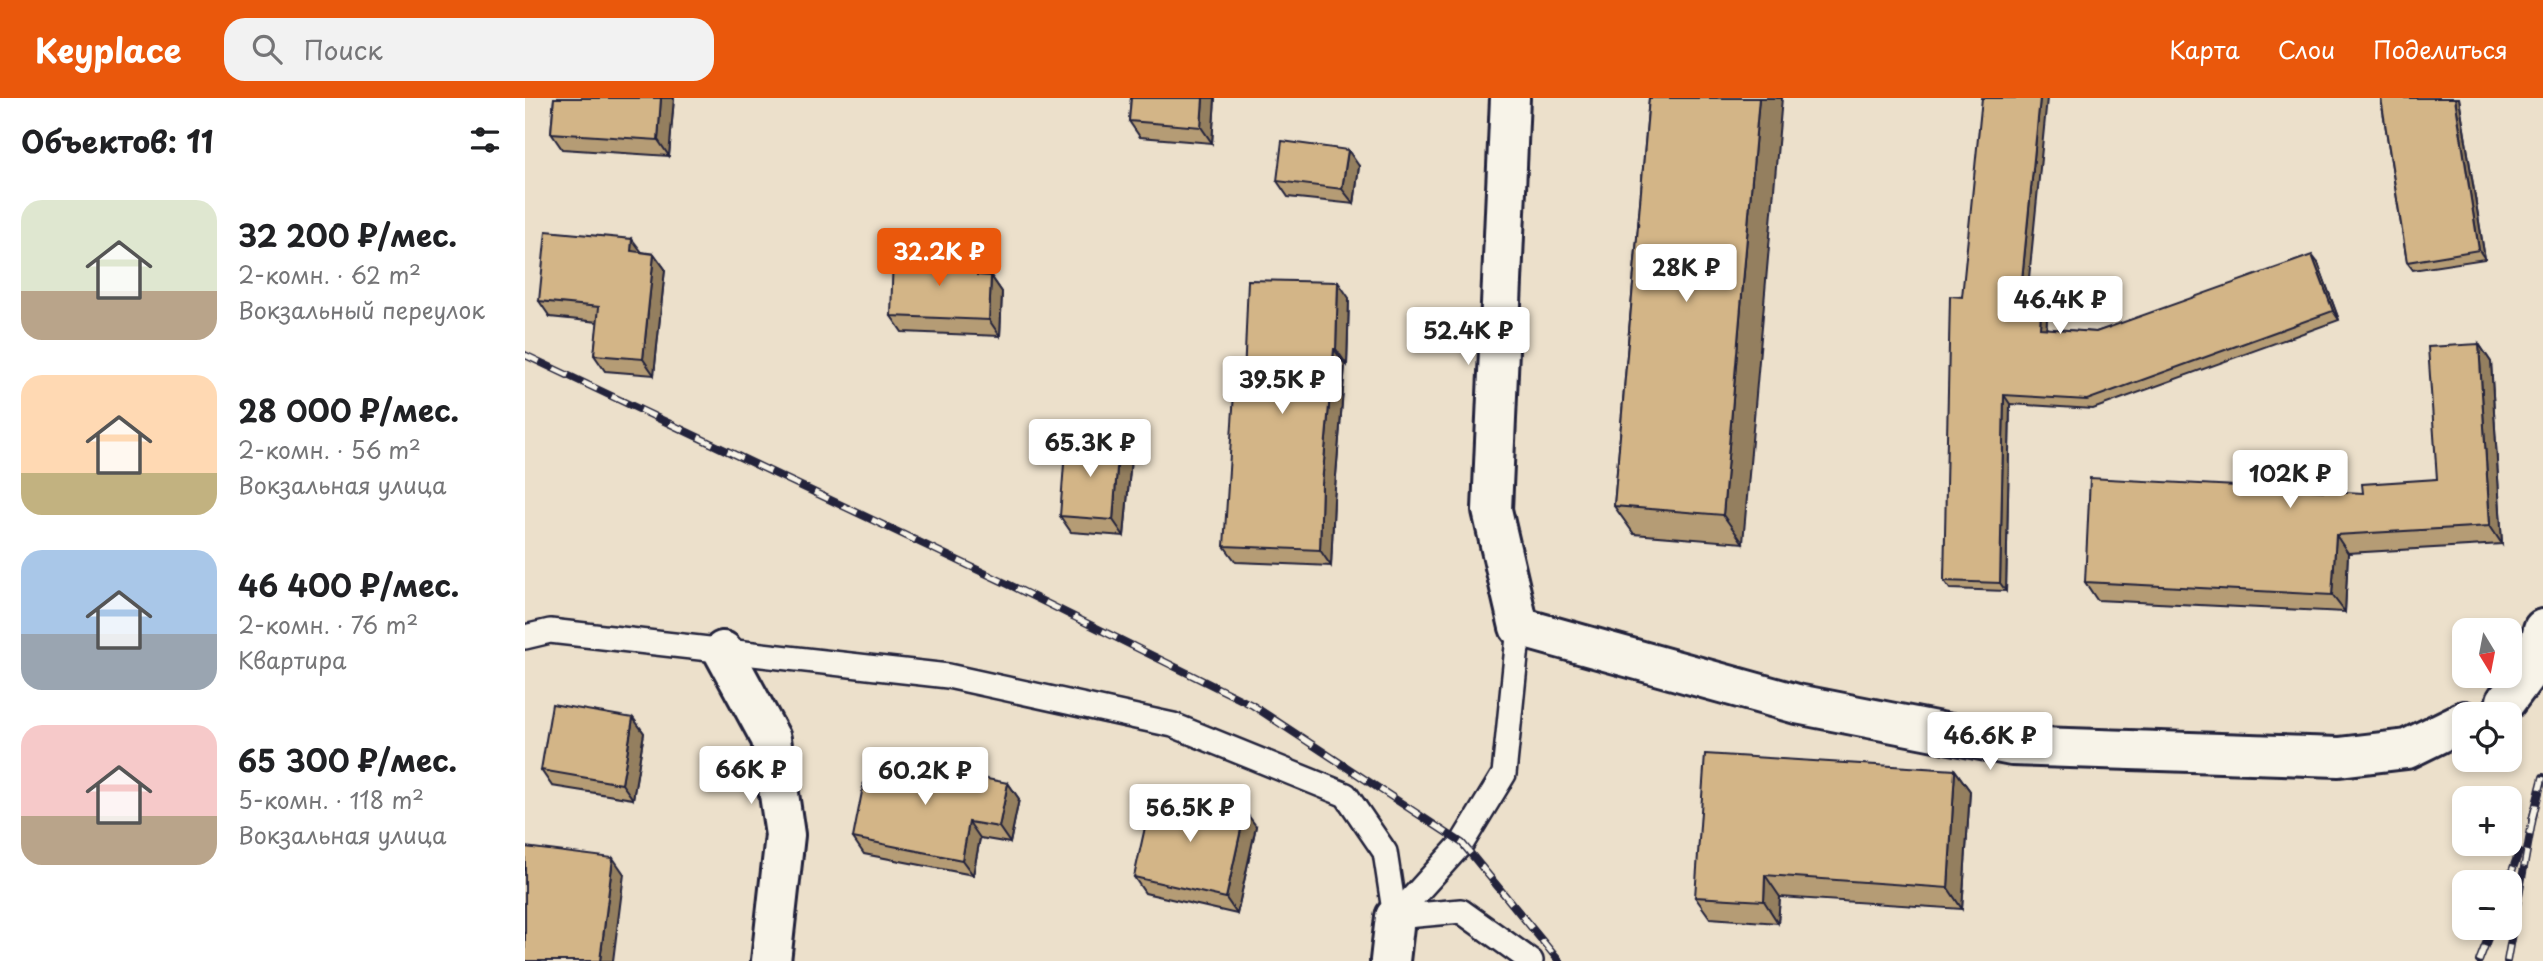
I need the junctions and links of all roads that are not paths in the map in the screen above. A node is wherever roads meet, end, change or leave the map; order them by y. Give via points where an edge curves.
1 (1510, 98) edge
2 (1518, 627) junction
3 (2543, 629) edge
4 (525, 637) edge
5 (723, 651) junction
6 (2510, 702) edge
7 (2452, 727) edge
8 (1395, 918) junction
9 (771, 961) edge
10 (1390, 961) edge
11 (1531, 961) edge

1 - 2 street via 1492,510
2 - 7 street via 1797,704 2012,746 2339,757 2407,749
2 - 8 lane via 1504,774 1462,843
3 - 6 street via 2536,661
4 - 5 lane via 550,631
5 - 8 lane via 948,676 1173,725 1346,795 1385,852
5 - 9 street via 771,739 785,835
8 - 10 street
8 - 11 lane via 1461,911

